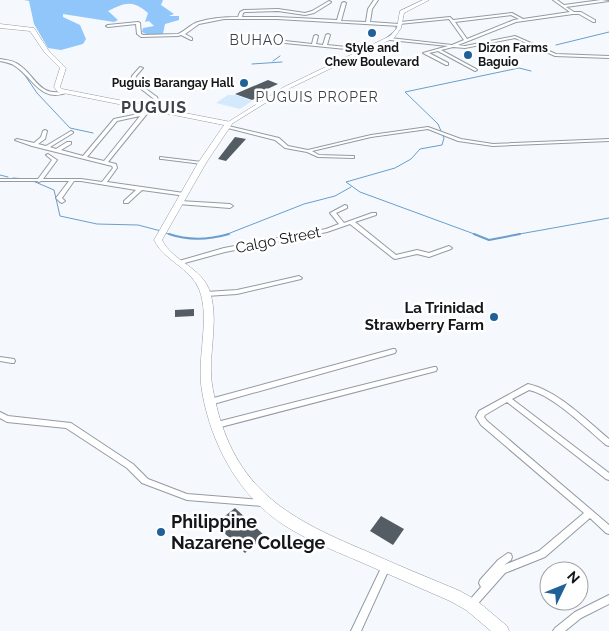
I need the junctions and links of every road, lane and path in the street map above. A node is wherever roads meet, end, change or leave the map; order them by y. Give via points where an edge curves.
1 (376, 0) edge
2 (427, 0) edge
3 (555, 0) edge
4 (608, 0) edge
5 (418, 1) edge
6 (330, 2) dead end
7 (344, 3) dead end
8 (563, 6) junction
9 (573, 12) junction
10 (240, 18) junction
11 (522, 20) junction
12 (338, 21) junction
13 (453, 21) junction
14 (594, 21) dead end
15 (368, 22) junction
16 (400, 24) junction
17 (0, 26) edge
18 (108, 26) dead end
19 (182, 34) junction
20 (328, 35) dead end
21 (316, 36) dead end
22 (191, 39) dead end
23 (390, 39) junction
24 (466, 40) junction
25 (284, 42) dead end
26 (314, 44) junction
27 (325, 45) junction
28 (451, 45) junction
29 (364, 49) junction
30 (438, 50) junction
31 (609, 57) edge
32 (0, 60) edge
33 (447, 64) dead end
34 (141, 68) dead end
35 (475, 70) dead end
36 (66, 92) junction
37 (158, 110) junction
38 (144, 114) junction
39 (227, 125) junction
40 (45, 131) dead end
41 (71, 132) dead end
42 (17, 140) dead end
43 (609, 140) edge
44 (46, 141) dead end
45 (69, 143) dead end
46 (34, 145) junction
47 (46, 148) junction
48 (57, 150) junction
49 (308, 151) junction
50 (48, 154) dead end
51 (352, 156) dead end
52 (84, 157) junction
53 (162, 158) dead end
54 (106, 162) junction
55 (202, 163) junction
56 (0, 180) edge
57 (74, 180) junction
58 (39, 182) junction
59 (104, 183) junction
60 (140, 189) junction
61 (182, 199) junction
62 (62, 201) dead end
63 (126, 202) dead end
64 (230, 206) dead end
65 (345, 207) dead end
66 (374, 214) dead end
67 (351, 222) junction
68 (343, 225) junction
69 (449, 248) dead end
70 (181, 262) junction
71 (298, 278) dead end
72 (206, 294) junction
73 (393, 350) dead end
74 (0, 359) edge
75 (12, 361) dead end
76 (434, 369) dead end
77 (507, 399) junction
78 (210, 402) junction
79 (0, 415) edge
80 (217, 425) junction
81 (609, 443) edge
82 (609, 477) edge
83 (265, 503) junction
84 (589, 514) junction
85 (609, 530) edge
86 (508, 557) dead end
87 (386, 567) junction
88 (486, 587) junction
89 (609, 599) edge
90 (471, 605) junction
91 (356, 631) edge
92 (502, 631) edge
93 (558, 631) edge

1 - 15 street via 370,9
2 - 5 main road
3 - 8 street
4 - 8 street
5 - 16 main road via 402,12
6 - 10 street via 308,13 246,11 240,13
7 - 12 street
8 - 9 street
9 - 11 street
9 - 14 street
10 - 12 street
10 - 19 street via 198,23
11 - 13 street via 512,14
11 - 24 street
12 - 15 street
13 - 16 street via 449,18
13 - 24 street
15 - 16 street
16 - 23 main road
17 - 36 main road via 32,29 47,52 63,68 57,87
18 - 19 street via 138,23 142,36
19 - 22 street
20 - 27 street
21 - 26 street
23 - 28 street
23 - 29 main road
24 - 28 street
25 - 26 street
26 - 27 street
27 - 29 street
28 - 30 street
28 - 31 street via 468,47 515,37 555,55
29 - 39 main road via 286,88
30 - 33 street via 425,54
30 - 35 street
32 - 36 street via 20,67 38,88 56,94
34 - 37 street via 133,81 156,98
36 - 37 main road
37 - 38 street
37 - 39 main road
38 - 52 street via 118,119
38 - 54 street
39 - 49 street via 277,139 286,147
39 - 55 main road
40 - 46 street
41 - 47 street
42 - 46 street
43 - 49 street via 493,145 460,140 428,128 371,136
44 - 47 street
45 - 48 street
46 - 47 street
47 - 48 street
48 - 52 street
49 - 51 street via 321,157
50 - 58 street via 55,160
52 - 54 street
53 - 55 street
54 - 59 street via 116,167
55 - 61 main road
56 - 58 street
57 - 58 street
57 - 59 street
57 - 62 street via 61,194
59 - 60 street
60 - 61 street
60 - 63 street
61 - 64 street
61 - 70 main road via 158,240 160,247
65 - 68 street via 333,212
66 - 67 street, Calgo Street
67 - 68 street, Calgo Street
67 - 69 street via 396,257 419,252 429,255
68 - 70 street, Calgo Street
70 - 72 main road via 203,286
71 - 72 street via 237,292
72 - 78 main road via 209,321 204,366
73 - 78 street
74 - 75 street
76 - 80 street
77 - 81 street via 528,387 536,388
77 - 82 street
77 - 84 street via 482,413 480,419
78 - 80 main road
79 - 83 street via 7,419 68,425 130,466 145,481 188,497
80 - 83 main road via 235,464
83 - 87 main road via 304,529
84 - 85 street
84 - 88 street via 542,554 502,570
86 - 88 street via 501,560 483,583
87 - 90 main road
87 - 91 street
88 - 90 street
89 - 93 street via 578,615
90 - 92 main road

